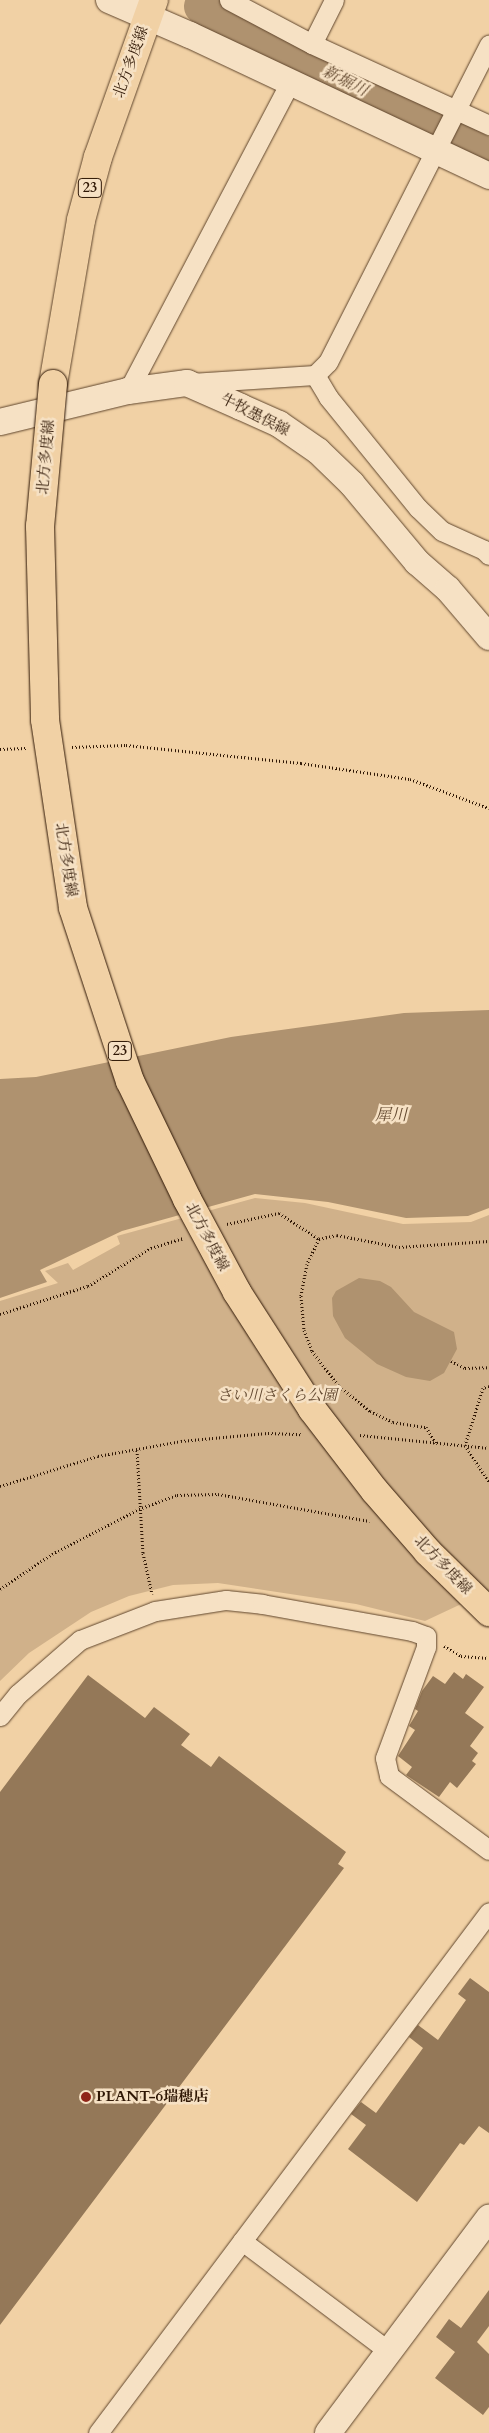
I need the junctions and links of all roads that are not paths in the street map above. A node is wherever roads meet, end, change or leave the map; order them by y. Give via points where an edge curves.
1 (109, 0) edge
2 (229, 0) edge
3 (334, 0) edge
4 (151, 8) edge
5 (312, 44) junction
6 (489, 45) edge
7 (289, 84) junction
8 (454, 113) junction
9 (489, 124) edge
10 (437, 144) junction
11 (489, 176) edge
12 (315, 375) junction
13 (187, 383) junction
14 (128, 391) junction
15 (0, 422) edge
16 (489, 556) edge
17 (489, 637) edge
18 (489, 1612) edge
19 (0, 1716) edge
20 (489, 1850) edge
21 (489, 1912) edge
22 (489, 2218) edge
23 (242, 2241) junction
24 (390, 2352) junction
25 (98, 2433) edge
26 (328, 2433) edge

1 - 4 street
2 - 5 street
3 - 5 street
4 - 7 street
4 - 18 main road, 北方多度線 / 23, bridge via 98,157 81,220 52,384 40,526 45,720 74,908 130,1081 187,1199 237,1292 312,1409 375,1491 428,1552
5 - 8 street
6 - 8 street
7 - 10 street
7 - 14 street
8 - 9 street
8 - 10 street
10 - 11 street
10 - 12 street via 328,362
12 - 13 street
12 - 16 street via 328,396 418,508 442,531 484,550
13 - 14 street
13 - 17 street, 牛牧墨俣線 via 279,424 318,451 352,484 417,562 448,589
14 - 15 street
19 - 20 street via 18,1694 80,1640 155,1611 226,1600 412,1631 426,1636 426,1647 385,1758 389,1776
21 - 23 street
22 - 24 street
23 - 24 street
23 - 25 street
24 - 26 street

